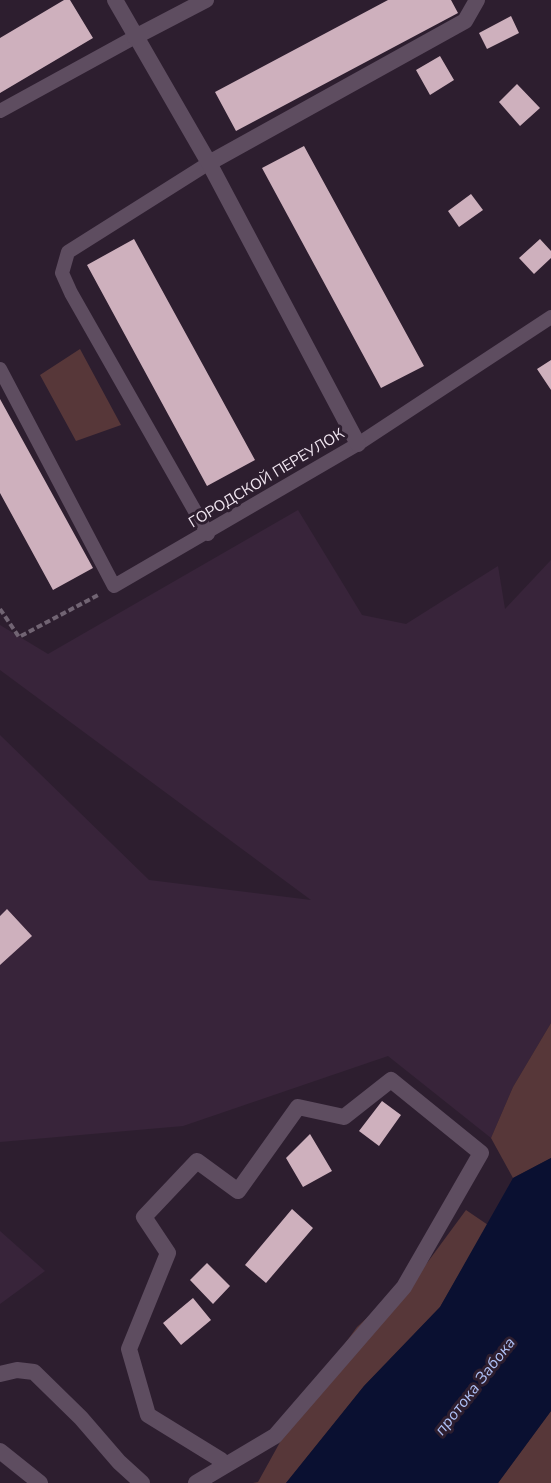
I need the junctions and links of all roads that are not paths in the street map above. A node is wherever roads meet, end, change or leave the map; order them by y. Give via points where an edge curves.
1 (115, 0) edge
2 (206, 0) edge
3 (477, 0) edge
4 (135, 37) junction
5 (0, 111) edge
6 (209, 163) junction
7 (551, 317) edge
8 (0, 369) edge
9 (358, 444) junction
10 (208, 534) junction
11 (0, 1374) edge
12 (0, 1450) edge
13 (221, 1460) dead end
14 (40, 1483) edge
15 (142, 1483) edge
16 (196, 1483) edge

1 - 4 street
2 - 4 street
3 - 6 street via 465,21
4 - 5 lane
4 - 6 street
6 - 9 street
6 - 10 lane via 68,252 62,273
7 - 9 lane, ГОРОДСКОЙ ПЕРЕУЛОК
8 - 10 lane, ГОРОДСКОЙ ПЕРЕУЛОК via 114,586
9 - 10 lane, ГОРОДСКОЙ ПЕРЕУЛОК
11 - 15 street via 34,1372
12 - 14 street
13 - 16 street via 148,1415 129,1349 168,1253 144,1217 197,1161 238,1191 298,1107 344,1117 391,1080 480,1153 404,1287 275,1436

